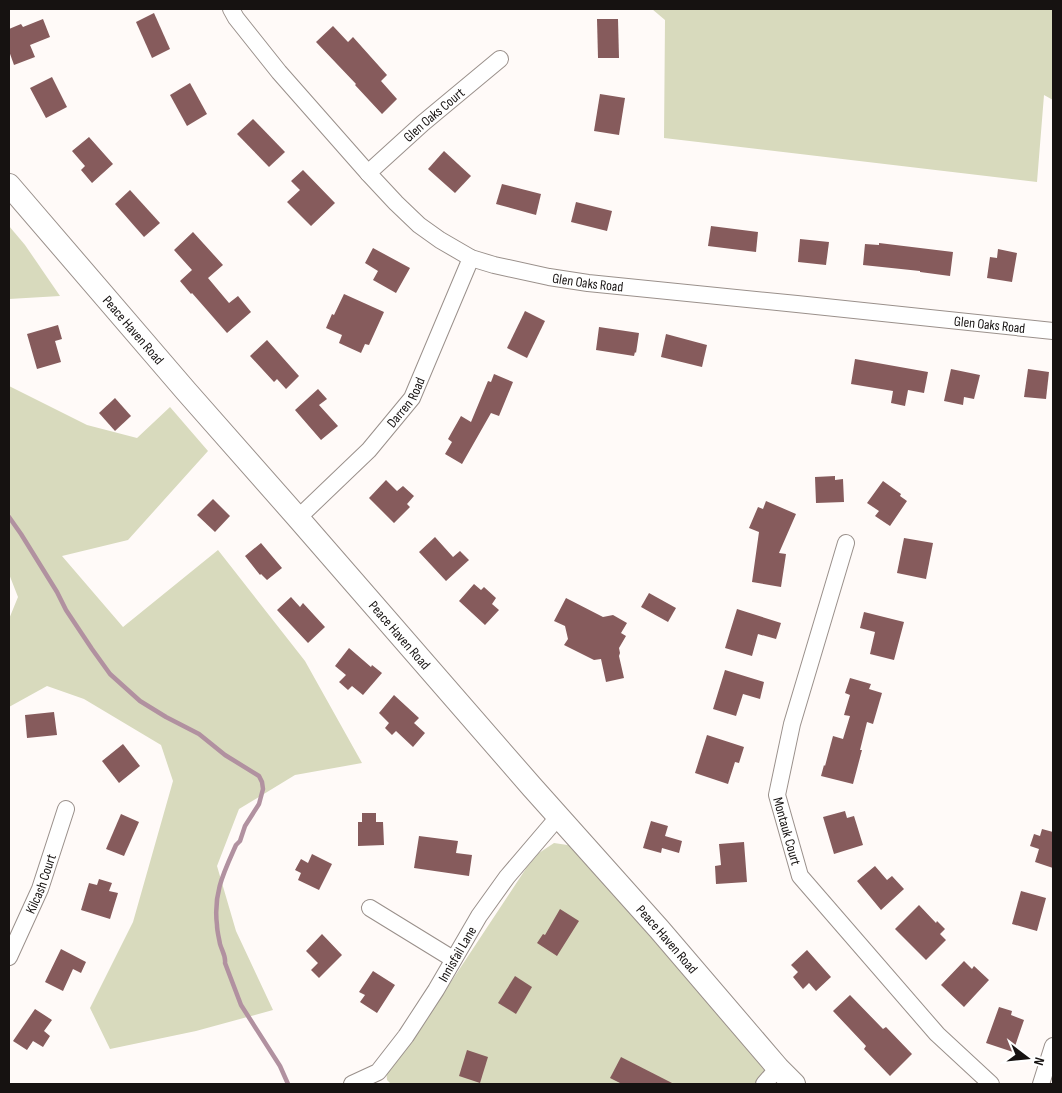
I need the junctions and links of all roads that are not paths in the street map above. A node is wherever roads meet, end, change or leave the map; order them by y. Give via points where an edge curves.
1 (231, 9) edge
2 (500, 59) dead end
3 (368, 173) junction
4 (9, 185) edge
5 (471, 258) junction
6 (1053, 331) edge
7 (298, 518) junction
8 (846, 543) dead end
9 (66, 809) dead end
10 (559, 816) junction
11 (370, 908) dead end
12 (9, 957) edge
13 (453, 959) junction
14 (1053, 1046) edge
15 (771, 1076) edge
16 (381, 1078) edge
17 (352, 1084) edge
18 (794, 1084) edge
19 (991, 1084) edge
20 (1042, 1084) edge

1 - 3 street, Glen Oaks Road via 279,72
2 - 3 street, Glen Oaks Court
3 - 5 street, Glen Oaks Road via 419,225
4 - 7 main road, Peace Haven Road
5 - 6 street, Glen Oaks Road via 588,283
5 - 7 street, Darren Road via 412,398 369,450
7 - 10 main road, Peace Haven Road
8 - 19 street, Montauk Court via 792,724 777,795 800,876 937,1034
9 - 12 street, Kilcash Court via 40,889
10 - 13 street, Innisfail Lane via 507,877
10 - 15 main road, Peace Haven Road via 659,929
11 - 13 street
13 - 16 street, Innisfail Lane
14 - 20 street
15 - 18 main road, Peace Haven Road
16 - 17 street, Innisfail Lane

